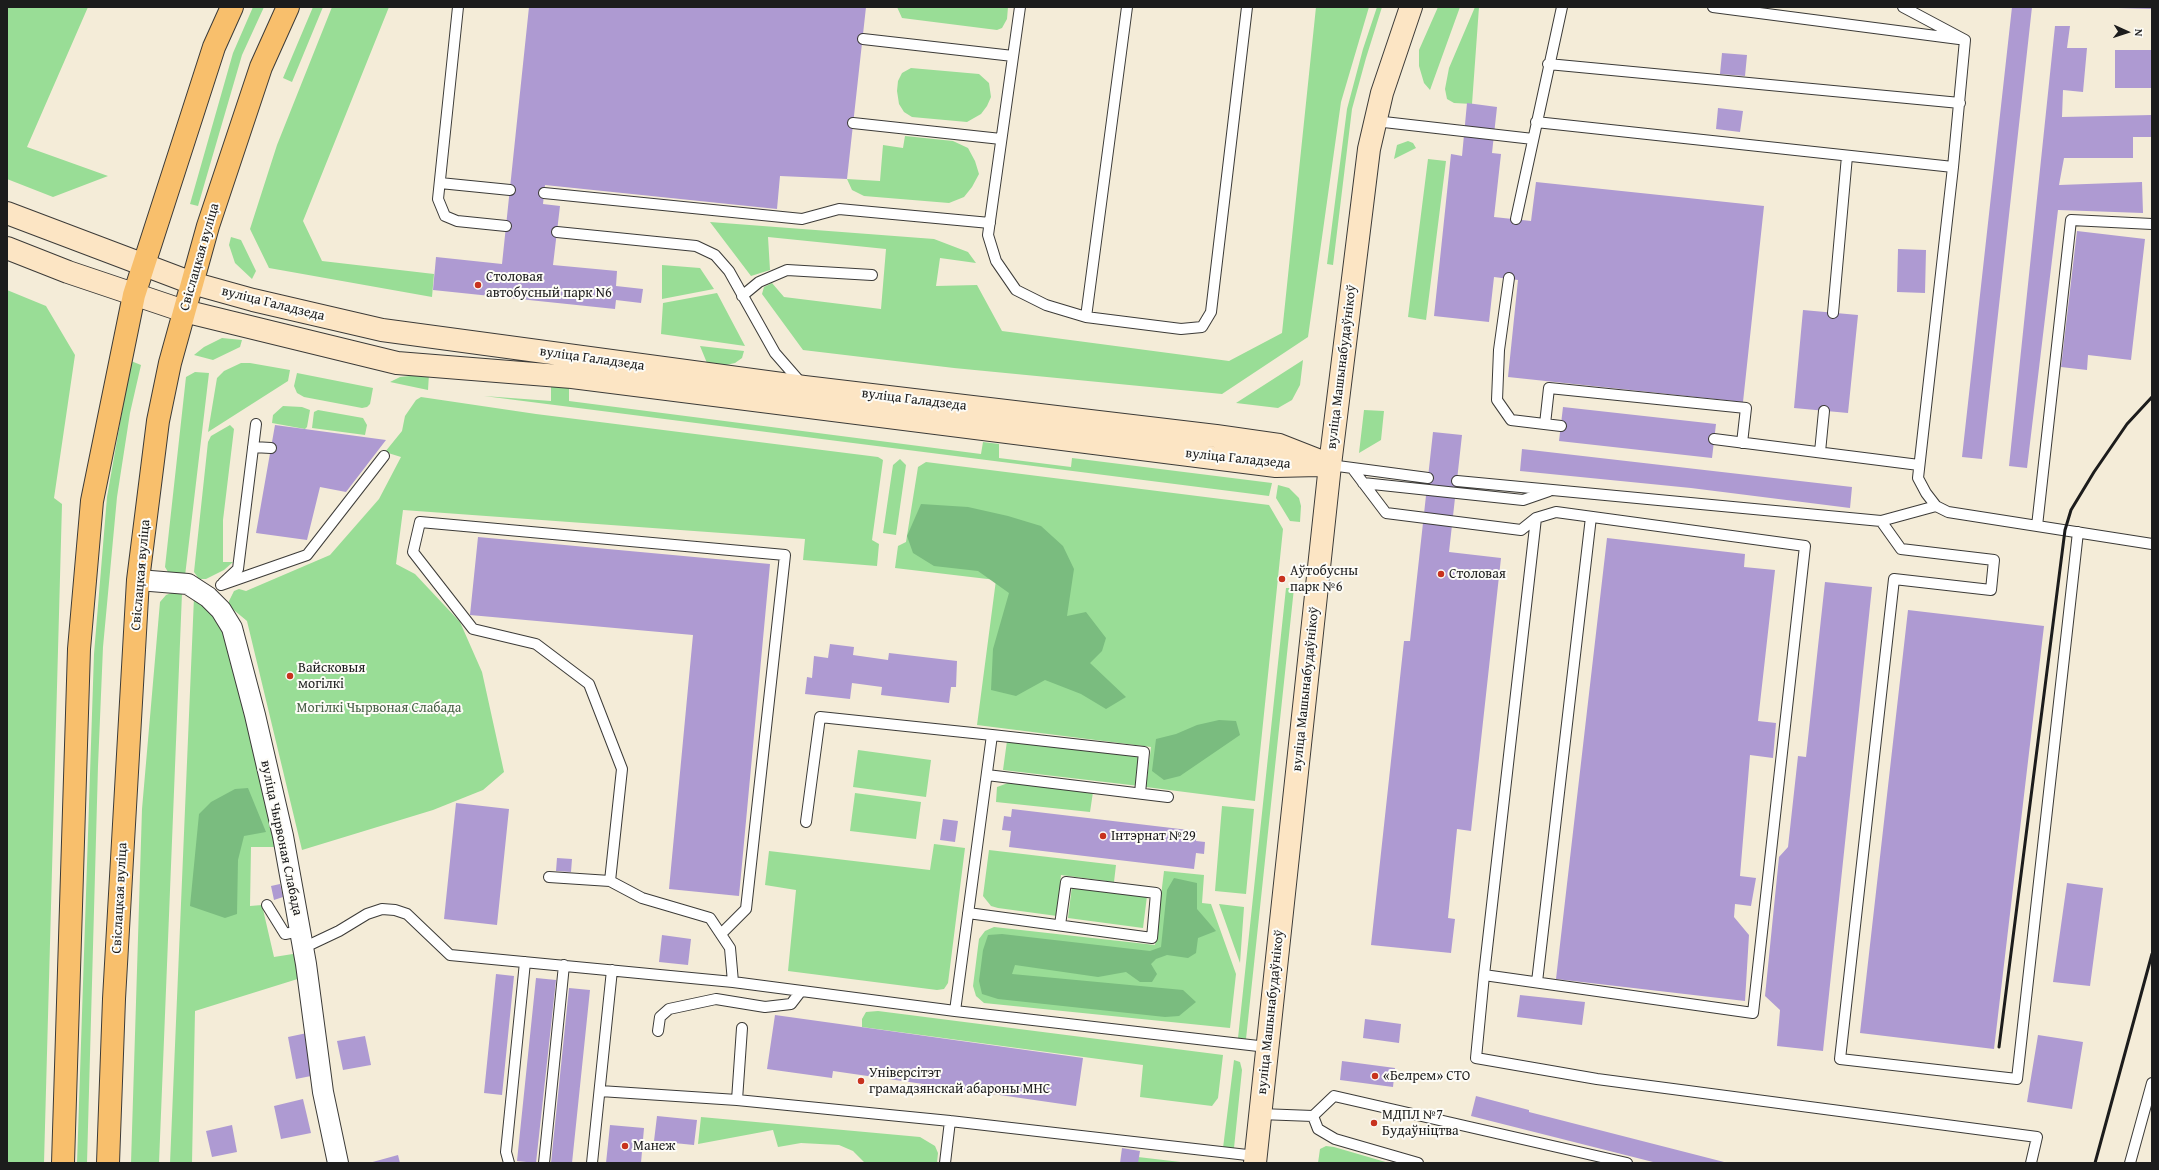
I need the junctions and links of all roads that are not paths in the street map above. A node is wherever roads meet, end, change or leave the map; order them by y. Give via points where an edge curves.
1 (232, 7) edge
2 (288, 7) edge
3 (458, 7) edge
4 (1020, 7) edge
5 (1127, 7) edge
6 (1247, 7) edge
7 (1410, 7) edge
8 (1562, 7) edge
9 (1712, 7) edge
10 (1903, 7) edge
11 (863, 39) dead end
12 (1965, 40) junction
13 (1013, 56) junction
14 (1548, 64) junction
15 (1960, 103) junction
16 (1375, 121) junction
17 (1536, 122) junction
18 (853, 123) dead end
19 (1001, 139) junction
20 (1533, 139) junction
21 (1847, 156) junction
22 (1953, 168) junction
23 (440, 183) junction
24 (510, 190) dead end
25 (544, 193) dead end
26 (7, 213) edge
27 (1516, 219) dead end
28 (990, 223) junction
29 (2152, 224) edge
30 (506, 226) dead end
31 (557, 232) dead end
32 (7, 248) edge
33 (143, 266) junction
34 (872, 275) dead end
35 (1509, 278) dead end
36 (192, 283) junction
37 (134, 295) junction
38 (742, 296) junction
39 (184, 311) junction
40 (1832, 313) dead end
41 (1086, 318) junction
42 (804, 387) junction
43 (1824, 411) dead end
44 (256, 424) dead end
45 (1545, 424) junction
46 (1561, 426) dead end
47 (1714, 439) dead end
48 (1742, 443) junction
49 (253, 447) junction
50 (271, 448) dead end
51 (1820, 452) junction
52 (384, 456) dead end
53 (1330, 465) junction
54 (1919, 465) junction
55 (1352, 468) junction
56 (1428, 478) dead end
57 (1457, 481) dead end
58 (1363, 483) junction
59 (1553, 490) junction
60 (1936, 506) junction
61 (1591, 516) junction
62 (1536, 518) junction
63 (1882, 521) junction
64 (2036, 526) junction
65 (2078, 532) junction
66 (2152, 544) edge
67 (138, 580) junction
68 (214, 591) junction
69 (992, 735) junction
70 (987, 775) junction
71 (1140, 793) junction
72 (1168, 797) dead end
73 (806, 822) dead end
74 (549, 878) dead end
75 (610, 881) junction
76 (267, 905) dead end
77 (968, 913) junction
78 (1060, 925) junction
79 (721, 934) junction
80 (301, 940) junction
81 (525, 962) junction
82 (564, 965) junction
83 (612, 970) junction
84 (1484, 975) junction
85 (733, 982) junction
86 (1538, 982) junction
87 (801, 991) junction
88 (955, 1011) junction
89 (742, 1028) dead end
90 (658, 1031) dead end
91 (1266, 1047) junction
92 (2152, 1083) edge
93 (600, 1091) junction
94 (737, 1100) junction
95 (1260, 1114) junction
96 (1313, 1116) junction
97 (950, 1121) junction
98 (1255, 1160) edge
99 (63, 1163) edge
100 (108, 1163) edge
101 (338, 1163) edge
102 (509, 1163) edge
103 (544, 1163) edge
104 (592, 1163) edge
105 (945, 1163) edge
106 (1418, 1163) edge
107 (1627, 1163) edge
108 (2031, 1163) edge
109 (2130, 1163) edge

1 - 33 main road via 214,47
2 - 36 main road, Свіслацкая вуліца via 261,67 208,226
3 - 23 lane
4 - 13 lane
5 - 41 lane
6 - 41 lane via 1211,312 1202,327 1181,329
7 - 16 main road, вуліца Машынабудаўнікоў
8 - 14 lane
9 - 12 lane
10 - 12 lane
11 - 13 lane
12 - 15 lane
13 - 19 lane
14 - 15 lane
14 - 17 lane
15 - 22 lane
16 - 20 lane
16 - 53 main road, вуліца Машынабудаўнікоў via 1353,269
17 - 20 lane
17 - 21 lane
18 - 19 lane
19 - 28 lane
20 - 27 lane
21 - 22 lane
21 - 40 lane
22 - 54 lane
23 - 24 lane
23 - 30 lane via 438,199 445,216 457,221
25 - 28 lane via 802,219 839,209
26 - 33 main road, вуліца Галадзеда
28 - 41 lane via 988,235 996,261 1016,290 1046,305
29 - 64 lane via 2071,220
31 - 38 lane via 696,246 715,255 729,271
32 - 37 main road, вуліца Галадзеда
33 - 36 main road, вуліца Галадзеда
33 - 37 main road
34 - 38 lane via 787,270 759,282
35 - 45 lane via 1499,350 1497,400 1510,420
36 - 39 main road, Свіслацкая вуліца
36 - 42 main road, вуліца Галадзеда via 382,330
37 - 39 main road, вуліца Галадзеда
37 - 99 main road via 92,502 79,649
38 - 42 lane via 775,353
39 - 53 main road, вуліца Галадзеда via 397,363 572,377 1276,466
39 - 67 main road, Свіслацкая вуліца via 158,421
42 - 53 main road, вуліца Галадзеда via 1279,445
43 - 51 lane
44 - 49 lane
45 - 46 lane
45 - 48 lane via 1549,388 1746,408
47 - 48 lane
48 - 51 lane
49 - 50 lane
49 - 68 lane via 238,569
51 - 54 lane
52 - 68 lane via 307,555
53 - 55 lane
53 - 91 main road, вуліца Машынабудаўнікоў
54 - 60 lane via 1918,478
55 - 56 lane
55 - 58 lane
57 - 59 lane
58 - 59 lane via 1523,500
58 - 62 lane via 1386,513 1521,530
59 - 63 lane
60 - 63 lane
60 - 64 lane via 1948,512
61 - 62 lane via 1556,512
61 - 86 lane
61 - 86 lane via 1805,546 1753,1013
62 - 84 lane
63 - 65 lane via 1901,550 1994,560 1991,590 1894,579 1840,1059 2017,1079
64 - 65 lane
65 - 66 lane
67 - 68 street, вуліца Чырвоная Слабада via 188,584
67 - 100 main road, Свіслацкая вуліца via 114,999
68 - 80 street, вуліца Чырвоная Слабада via 221,610 232,628 255,715 283,836
69 - 70 lane
69 - 71 lane via 1144,752
69 - 73 lane via 820,718
70 - 71 lane
70 - 77 lane
71 - 72 lane
74 - 75 lane
75 - 79 lane via 642,898 710,918
75 - 79 lane via 622,769 589,684 536,644 473,629 413,552 420,522 785,555 746,909
76 - 80 lane via 285,934
77 - 78 lane
77 - 88 lane
78 - 78 lane via 1152,938 1156,893 1066,882
79 - 85 lane via 730,948
80 - 81 lane via 339,931 367,914 382,909 407,914 450,955
80 - 101 street, вуліца Чырвоная Слабада via 324,1092
81 - 82 lane
81 - 102 lane via 506,1152
82 - 83 lane
82 - 103 lane
83 - 85 lane
83 - 93 lane
84 - 86 lane
84 - 108 lane via 1476,1058 1605,1080 2037,1137
85 - 87 lane
87 - 88 lane
87 - 90 lane via 791,1004 765,1007 716,1000 669,1009 660,1017
88 - 91 lane
89 - 94 lane
91 - 95 main road, вуліца Машынабудаўнікоў
92 - 109 lane
93 - 94 lane
93 - 104 lane
94 - 97 lane
95 - 96 lane
95 - 98 main road, вуліца Машынабудаўнікоў
96 - 106 lane via 1318,1129 1335,1139
96 - 107 lane via 1334,1096
97 - 98 lane
97 - 105 lane

